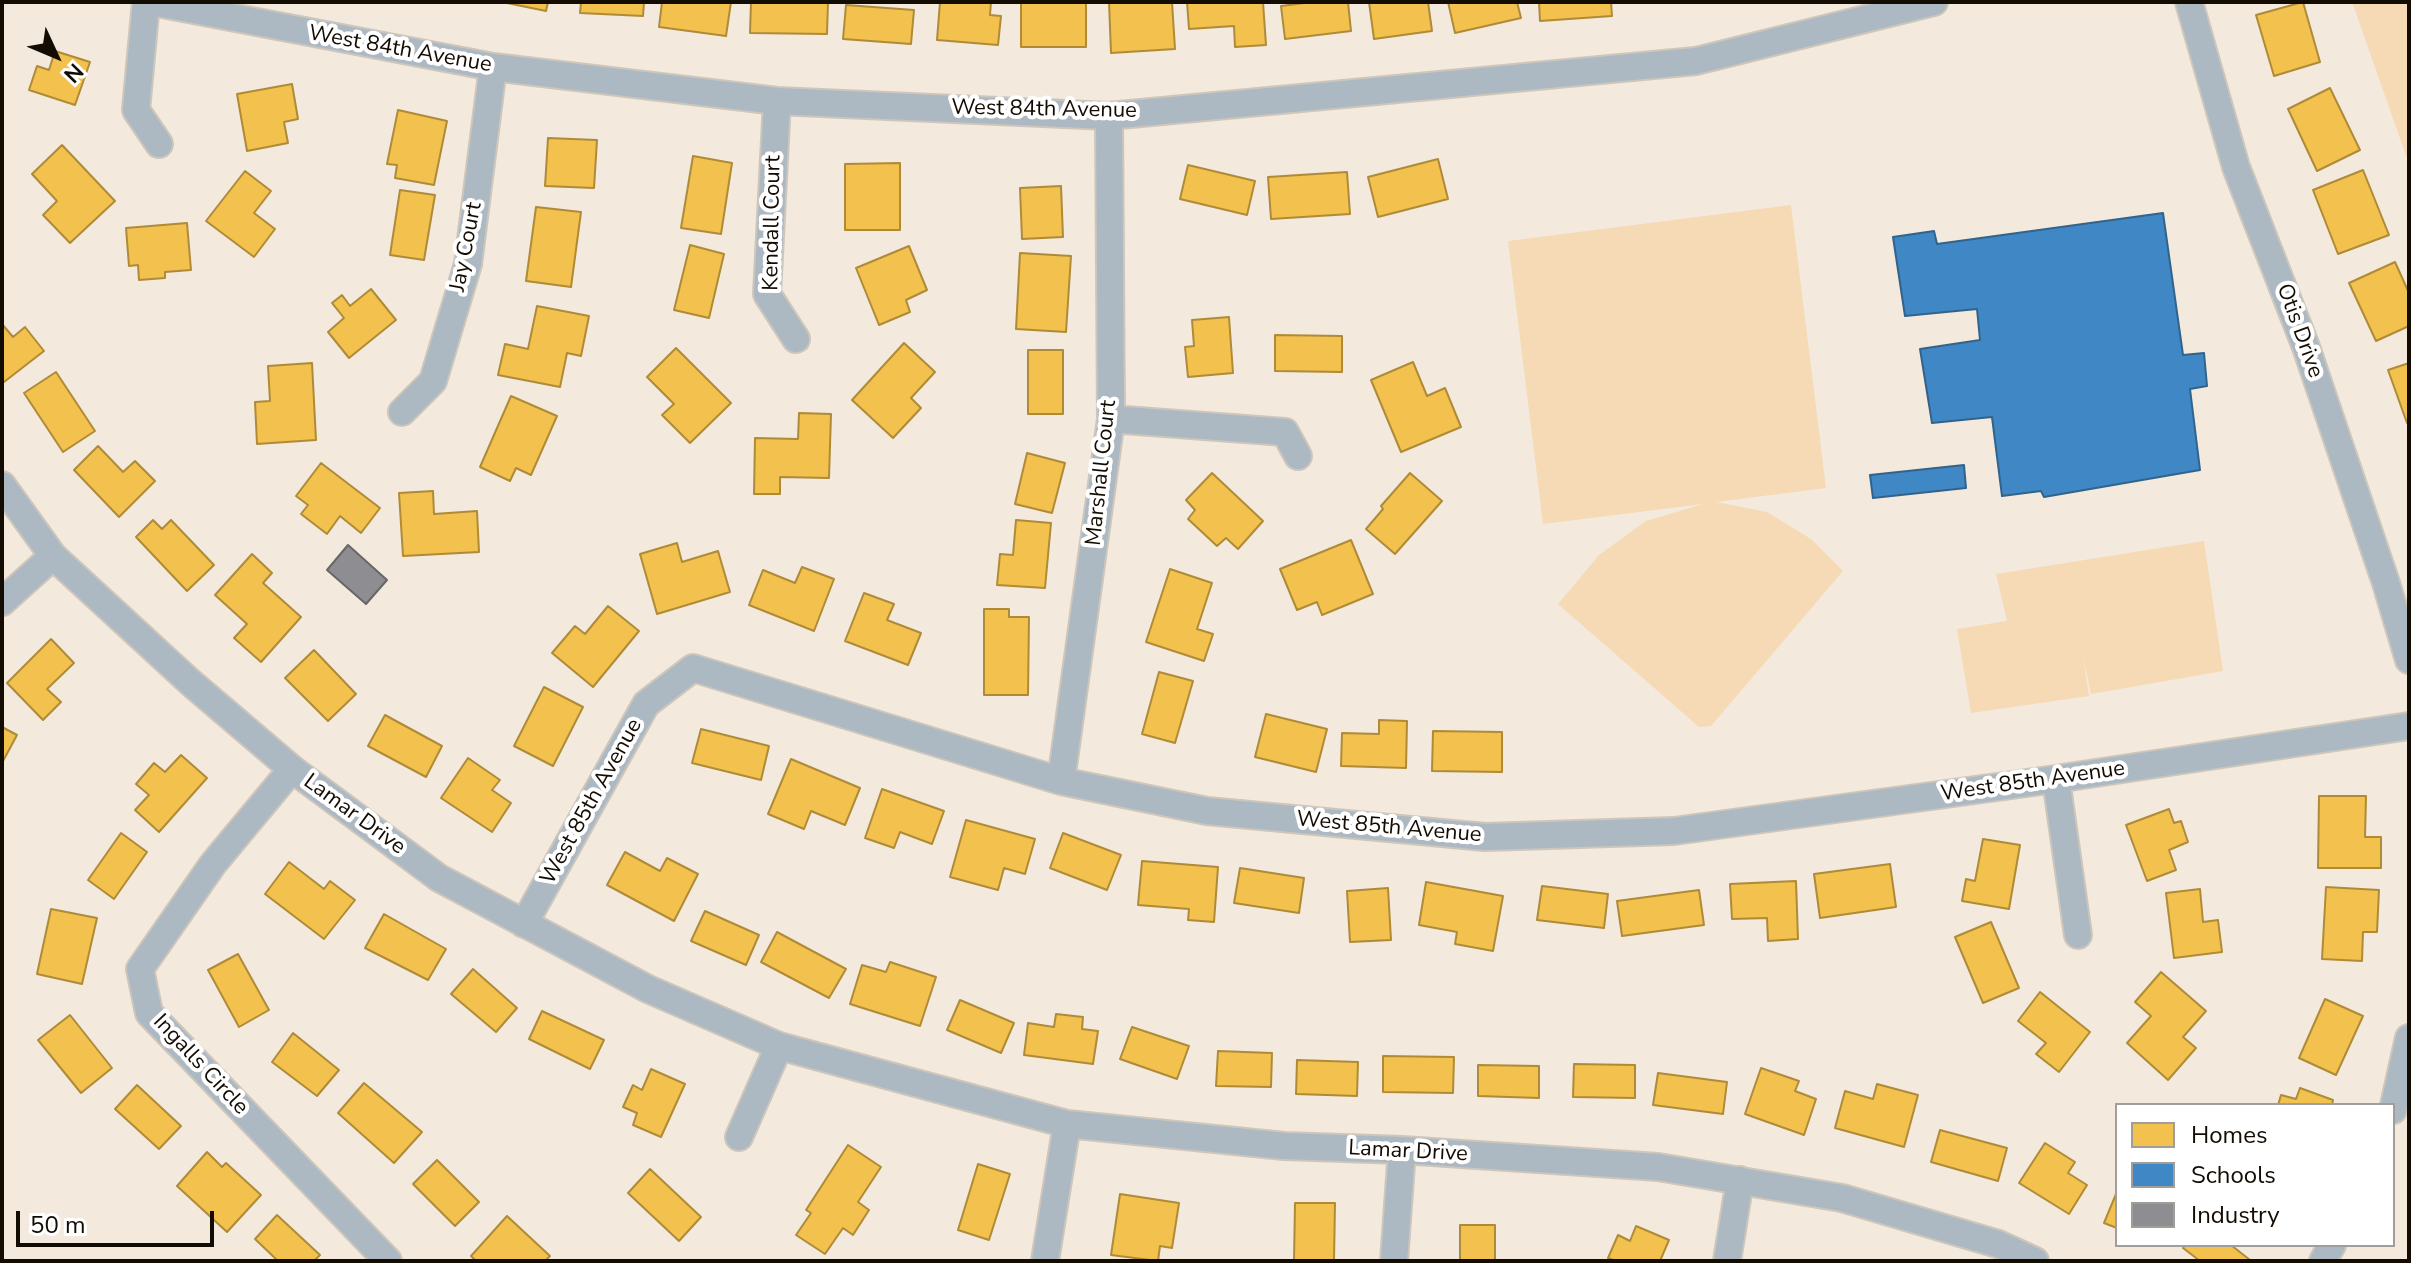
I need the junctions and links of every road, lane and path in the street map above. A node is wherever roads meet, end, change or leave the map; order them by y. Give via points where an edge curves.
1 (146, 2) edge
2 (152, 2) edge
3 (1934, 2) edge
4 (2189, 2) edge
5 (493, 67) junction
6 (777, 101) junction
7 (1109, 116) junction
8 (159, 144) dead end
9 (796, 339) dead end
10 (402, 412) dead end
11 (1111, 419) junction
12 (1298, 456) dead end
13 (2, 485) edge
14 (53, 556) junction
15 (2, 602) edge
16 (2409, 660) edge
17 (2409, 726) edge
18 (292, 769) junction
19 (2056, 779) junction
20 (1061, 781) junction
21 (524, 924) junction
22 (2078, 935) dead end
23 (2409, 1038) edge
24 (779, 1046) junction
25 (2395, 1103) edge
26 (1067, 1124) junction
27 (739, 1137) dead end
28 (1402, 1150) junction
29 (1740, 1180) junction
30 (388, 1261) edge
31 (1045, 1261) edge
32 (1394, 1261) edge
33 (1727, 1261) edge
34 (2035, 1261) edge

1 - 8 street via 136,110
2 - 5 street, West 84th Avenue
3 - 7 street, West 84th Avenue via 1696,61
4 - 16 street, Otis Drive via 2236,167 2306,347
5 - 6 street, West 84th Avenue
5 - 10 street, Jay Court via 468,264 433,381
6 - 7 street, West 84th Avenue
6 - 9 street, Kendall Court via 767,294
7 - 11 street, Marshall Court
11 - 12 street via 1285,432
11 - 20 street, Marshall Court
13 - 14 street, Lamar Drive
14 - 15 street
14 - 18 street, Lamar Drive
17 - 19 street, West 85th Avenue
18 - 21 street, Lamar Drive via 439,878
18 - 30 street, Ingalls Circle via 213,864 140,969 149,1013
19 - 20 street, West 85th Avenue via 1674,831 1485,837 1207,811
19 - 22 street
20 - 21 street, West 85th Avenue via 693,668 646,704
21 - 24 street, Lamar Drive via 648,989
23 - 25 street
24 - 26 street, Lamar Drive
24 - 27 street
26 - 28 street, Lamar Drive via 1284,1146
26 - 31 street
28 - 29 street, Lamar Drive via 1658,1167
28 - 32 street
29 - 33 street
29 - 34 street, Lamar Drive via 1842,1198 1998,1244

